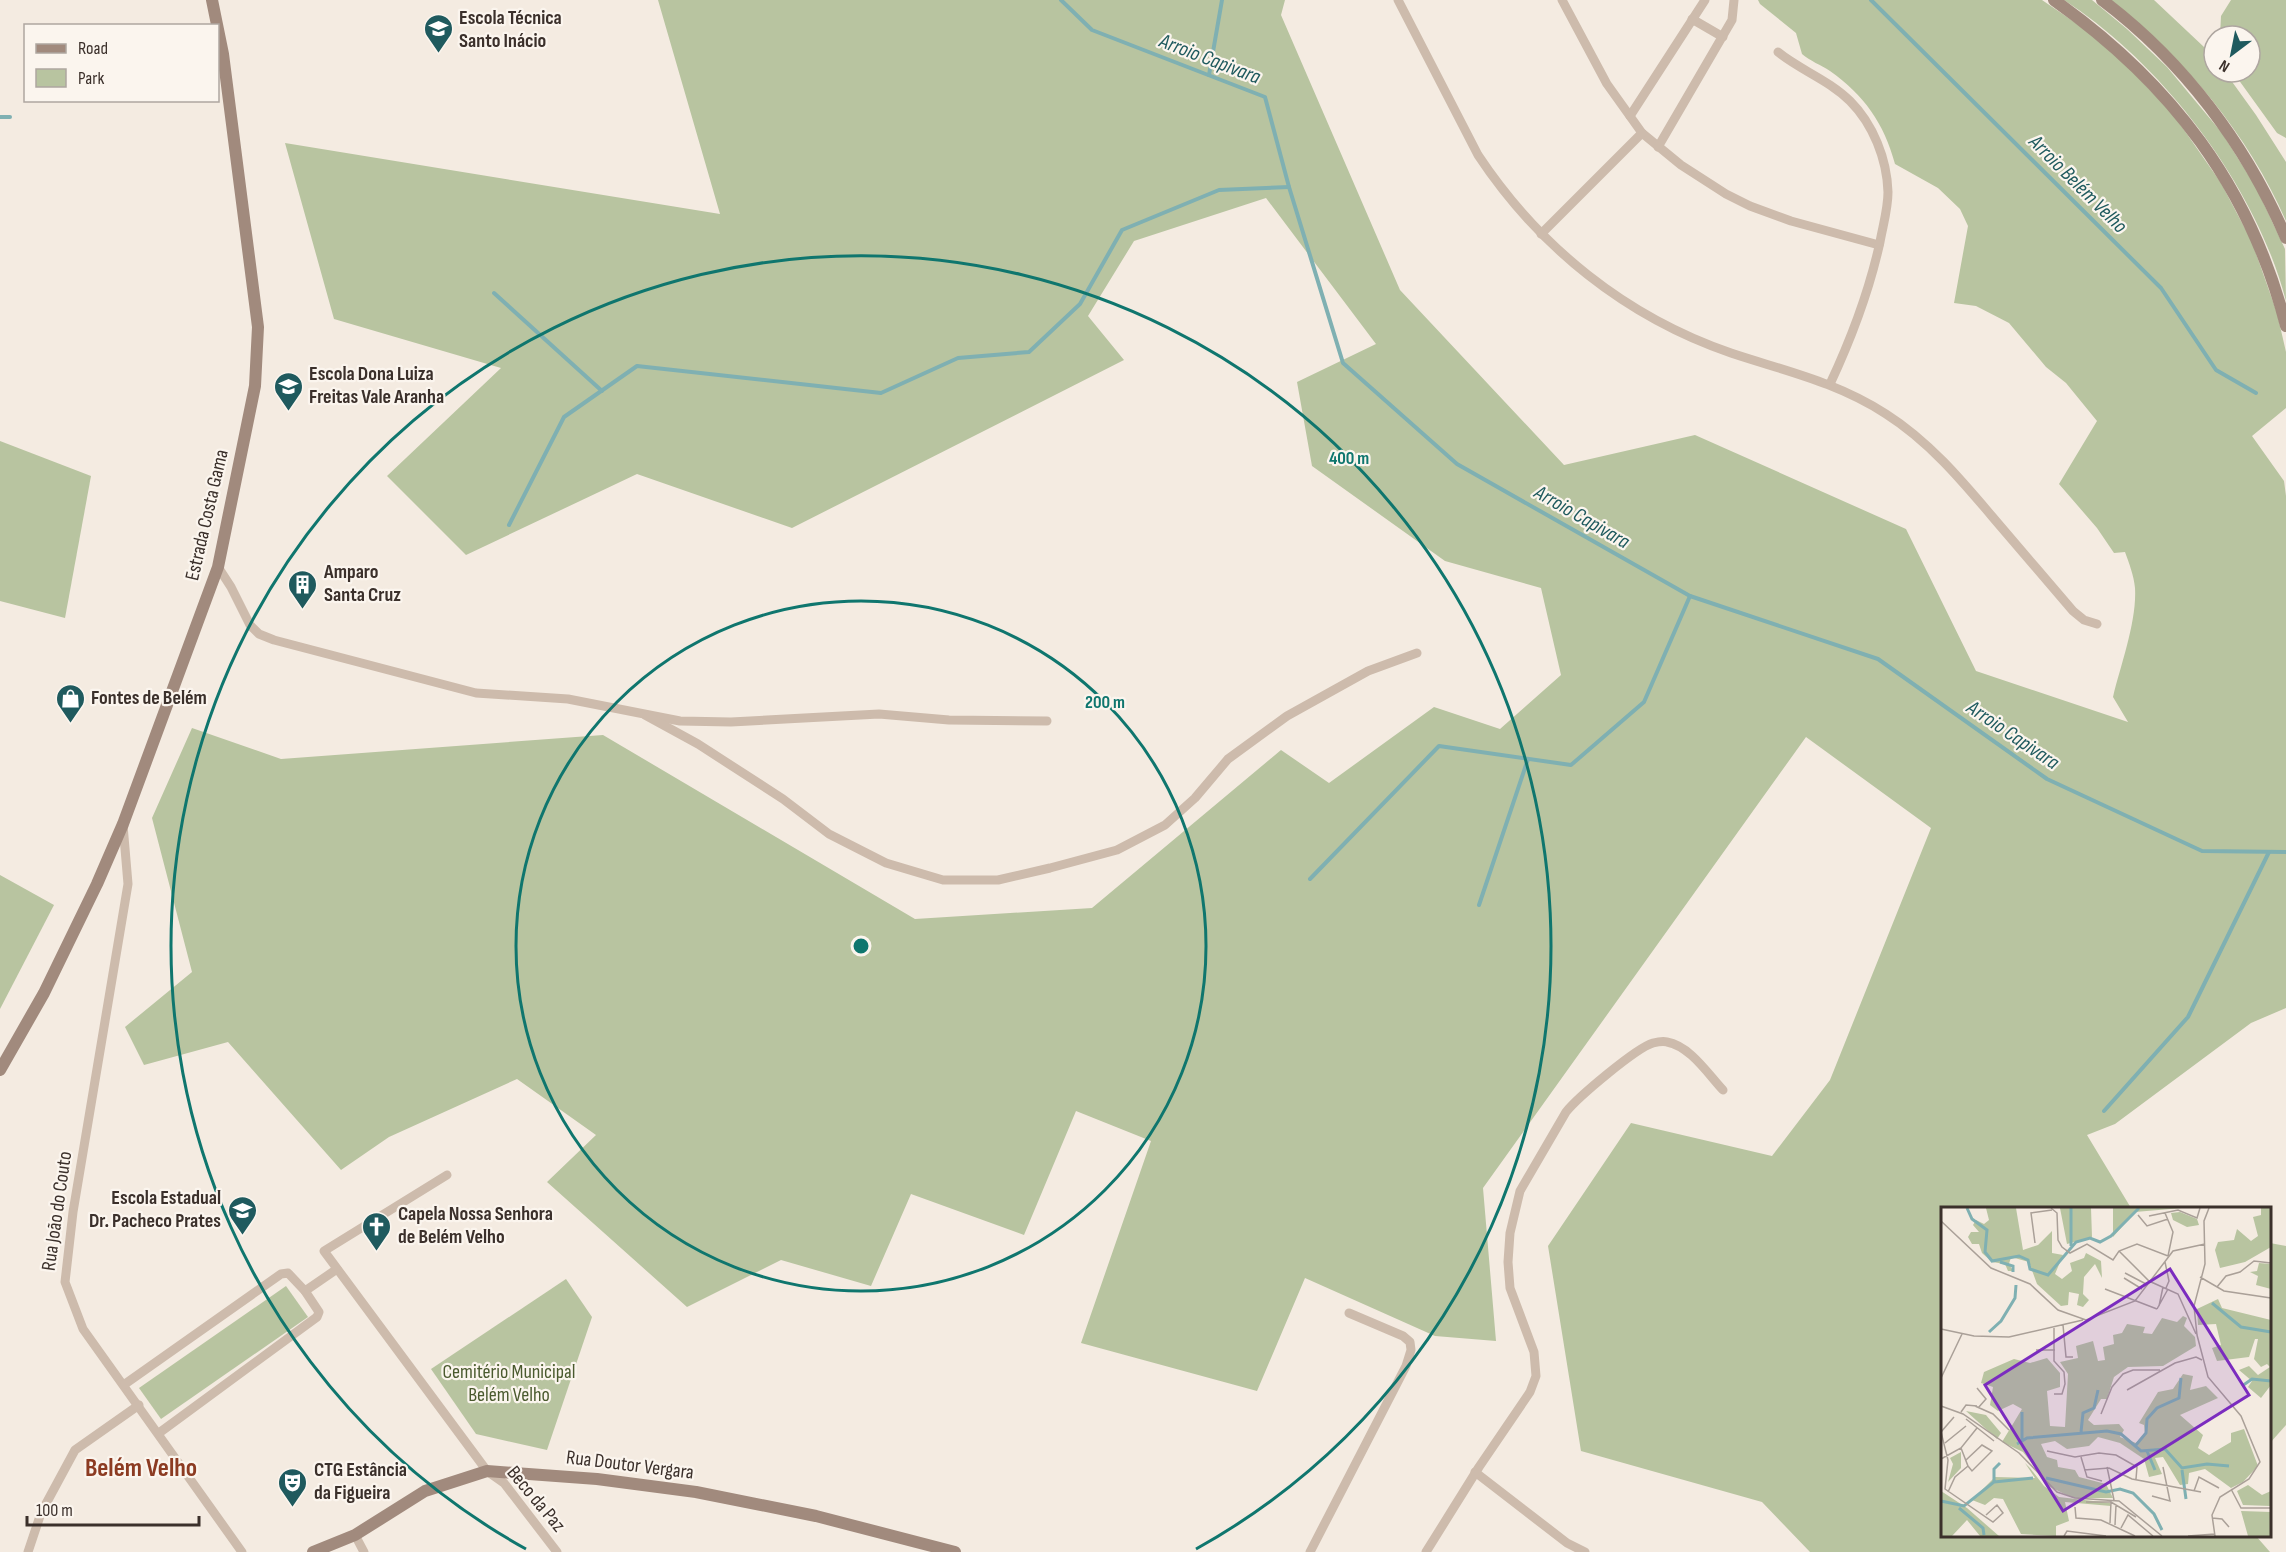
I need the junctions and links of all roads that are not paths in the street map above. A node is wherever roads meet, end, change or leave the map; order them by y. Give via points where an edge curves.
1 (212, 0) edge
2 (1398, 0) edge
3 (1562, 0) edge
4 (1705, 0) edge
5 (1734, 0) edge
6 (2054, 0) edge
7 (2102, 0) edge
8 (1692, 19) junction
9 (217, 24) edge
10 (219, 33) edge
11 (1723, 37) junction
12 (1778, 52) dead end
13 (1630, 116) junction
14 (1642, 133) junction
15 (1658, 147) junction
16 (1541, 234) junction
17 (2286, 238) edge
18 (1879, 245) junction
19 (2286, 326) edge
20 (1830, 384) junction
21 (218, 567) junction
22 (2097, 624) dead end
23 (1417, 653) dead end
24 (645, 715) junction
25 (1047, 721) dead end
26 (123, 824) junction
27 (0, 1070) edge
28 (1723, 1090) dead end
29 (447, 1175) dead end
30 (337, 1269) junction
31 (305, 1291) junction
32 (1349, 1313) dead end
33 (125, 1384) junction
34 (139, 1405) junction
35 (159, 1433) junction
36 (487, 1471) junction
37 (1475, 1472) junction
38 (355, 1534) junction
39 (28, 1552) edge
40 (243, 1552) edge
41 (313, 1552) edge
42 (364, 1552) edge
43 (557, 1552) edge
44 (955, 1552) edge
45 (1310, 1552) edge
46 (1426, 1552) edge
47 (1585, 1552) edge

1 - 9 main road, Estrada Costa Gama
2 - 16 street via 1479,155
3 - 13 street via 1607,84
4 - 8 street
5 - 11 street via 1732,20
6 - 19 main road via 2145,74 2205,147 2240,204 2277,290
7 - 17 main road via 2156,46 2215,114 2247,162
8 - 11 street
8 - 13 street
10 - 21 main road, Estrada Costa Gama via 258,327 255,386
11 - 15 street
12 - 18 street via 1849,100 1872,132 1886,171 1888,193
13 - 14 street
14 - 15 street
14 - 16 street
15 - 18 street via 1701,179 1750,206
16 - 20 street via 1609,291 1672,329 1731,353
18 - 20 street via 1856,326
20 - 22 street via 1886,414 1934,452 2073,610 2084,620
21 - 24 street via 250,625 274,640 476,693 568,699
21 - 26 main road, Estrada Costa Gama
23 - 24 street via 1368,670 1287,716 1228,759 1195,798 1165,825 1117,850 998,880 943,880 886,863 829,834 698,744
24 - 25 street via 680,721 731,722 869,714
26 - 27 main road, Estrada Costa Gama via 44,993
26 - 33 street, Rua João do Couto via 128,885 73,1212 65,1282 83,1329
28 - 37 street via 1685,1050 1668,1042 1654,1042 1575,1100 1566,1112 1520,1191 1510,1233 1510,1288 1534,1352 1536,1376 1530,1392
29 - 30 street via 326,1248 325,1254
30 - 31 street
30 - 36 street, Beco da Paz
31 - 33 street via 288,1273 281,1274
31 - 35 street via 318,1312 317,1317
32 - 45 street via 1403,1336 1410,1342 1411,1350
33 - 34 street, Rua João do Couto
34 - 35 street, Rua João do Couto
34 - 39 street via 75,1450 41,1513
35 - 40 street, Rua João do Couto
36 - 38 main road, Rua Doutor Vergara via 425,1491
36 - 43 street, Beco da Paz via 504,1483
36 - 44 main road, Rua Doutor Vergara via 597,1479 696,1492 816,1516
37 - 46 street
37 - 47 street via 1567,1543
38 - 41 main road, Rua Doutor Vergara
38 - 42 street

